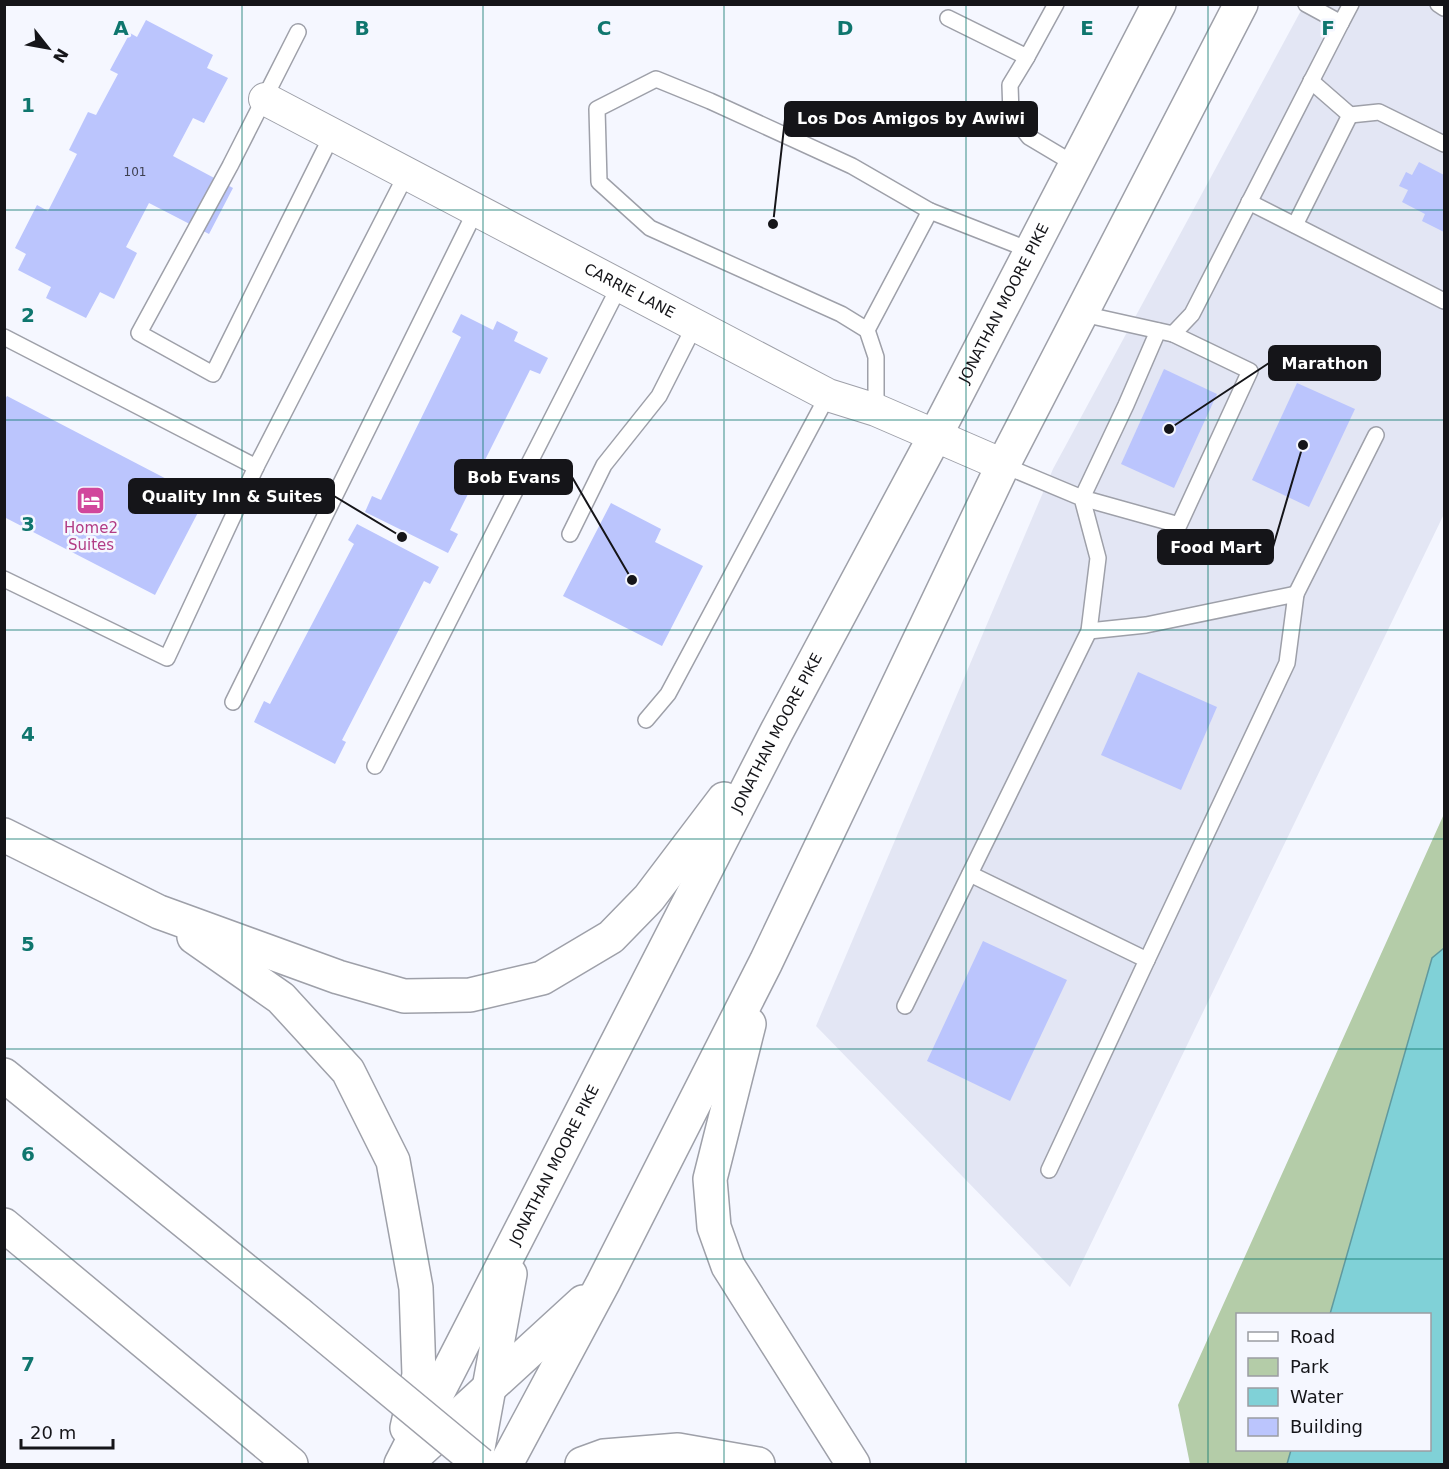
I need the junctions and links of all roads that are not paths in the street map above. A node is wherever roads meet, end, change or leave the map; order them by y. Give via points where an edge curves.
1 (1056, 4) edge
2 (1159, 4) edge
3 (1241, 4) edge
4 (1306, 4) edge
5 (1351, 4) edge
6 (1438, 4) edge
7 (1444, 8) edge
8 (948, 18) dead end
9 (1341, 23) junction
10 (298, 32) dead end
11 (1027, 57) junction
12 (1311, 81) junction
13 (265, 99) junction
14 (1350, 115) junction
15 (332, 135) junction
16 (1444, 144) edge
17 (1076, 165) junction
18 (406, 175) junction
19 (1249, 202) junction
20 (476, 210) junction
21 (930, 211) junction
22 (1295, 225) junction
23 (1032, 251) junction
24 (620, 285) junction
25 (1444, 301) edge
26 (1083, 314) junction
27 (695, 325) junction
28 (867, 330) junction
29 (1165, 333) junction
30 (4, 337) edge
31 (828, 395) junction
32 (876, 410) junction
33 (1376, 435) dead end
34 (935, 436) junction
35 (1004, 465) junction
36 (256, 467) junction
37 (1082, 498) junction
38 (570, 534) dead end
39 (4, 579) edge
40 (1296, 594) junction
41 (1089, 631) junction
42 (232, 702) dead end
43 (646, 720) dead end
44 (777, 731) junction
45 (375, 766) dead end
46 (4, 835) edge
47 (970, 874) junction
48 (159, 912) junction
49 (1147, 960) junction
50 (765, 962) junction
51 (905, 1006) dead end
52 (4, 1075) edge
53 (1049, 1170) dead end
54 (4, 1225) edge
55 (516, 1240) junction
56 (603, 1283) junction
57 (489, 1389) junction
58 (291, 1464) edge
59 (402, 1464) edge
60 (478, 1464) edge
61 (506, 1464) edge
62 (582, 1464) edge
63 (758, 1464) edge
64 (853, 1464) edge

1 - 11 lane
2 - 17 highway, JONATHAN MOORE PIKE
3 - 26 highway
4 - 9 lane
5 - 9 lane
6 - 7 lane
8 - 11 lane
9 - 12 lane
10 - 13 lane
11 - 17 lane via 1010,85 1011,114 1029,137
12 - 14 lane
12 - 19 lane
13 - 15 street, CARRIE LANE
13 - 15 lane via 139,333 213,374
14 - 16 lane via 1378,112
14 - 22 lane
15 - 18 street, CARRIE LANE
17 - 23 highway, JONATHAN MOORE PIKE
18 - 20 street, CARRIE LANE
18 - 36 lane
19 - 22 lane
19 - 29 lane via 1192,314
20 - 24 street, CARRIE LANE
20 - 42 lane
21 - 23 lane
21 - 28 lane
21 - 28 lane via 852,166 656,79 597,109 599,182 650,228 841,314
22 - 25 lane
23 - 34 highway, JONATHAN MOORE PIKE
24 - 27 street, CARRIE LANE
24 - 45 lane
26 - 29 lane
26 - 35 highway
27 - 31 street, CARRIE LANE
27 - 38 lane via 659,396 604,465
28 - 32 lane via 876,357
29 - 37 lane
29 - 37 lane via 1250,371 1179,525
30 - 36 lane
31 - 32 street, CARRIE LANE
31 - 43 lane via 668,694
32 - 34 street, CARRIE LANE
33 - 40 lane
34 - 35 street, CARRIE LANE
34 - 44 highway, JONATHAN MOORE PIKE
35 - 37 lane
35 - 50 highway
36 - 39 lane via 167,658
37 - 41 lane via 1098,558
40 - 41 lane via 1146,625
40 - 49 lane via 1287,663
41 - 47 lane
44 - 48 highway via 649,898 611,937 542,978 470,995 404,996 338,977
44 - 55 highway, JONATHAN MOORE PIKE
46 - 48 highway
47 - 49 lane
47 - 51 lane
48 - 59 highway via 281,998 348,1071 393,1161 416,1288 419,1375
49 - 53 lane
50 - 56 highway
50 - 64 highway via 710,1179 714,1227 728,1266
52 - 60 highway, bridge
54 - 58 highway
55 - 57 highway
55 - 59 highway, JONATHAN MOORE PIKE
56 - 57 highway
56 - 61 highway
57 - 59 highway
57 - 60 highway
62 - 63 highway via 604,1456 678,1450

